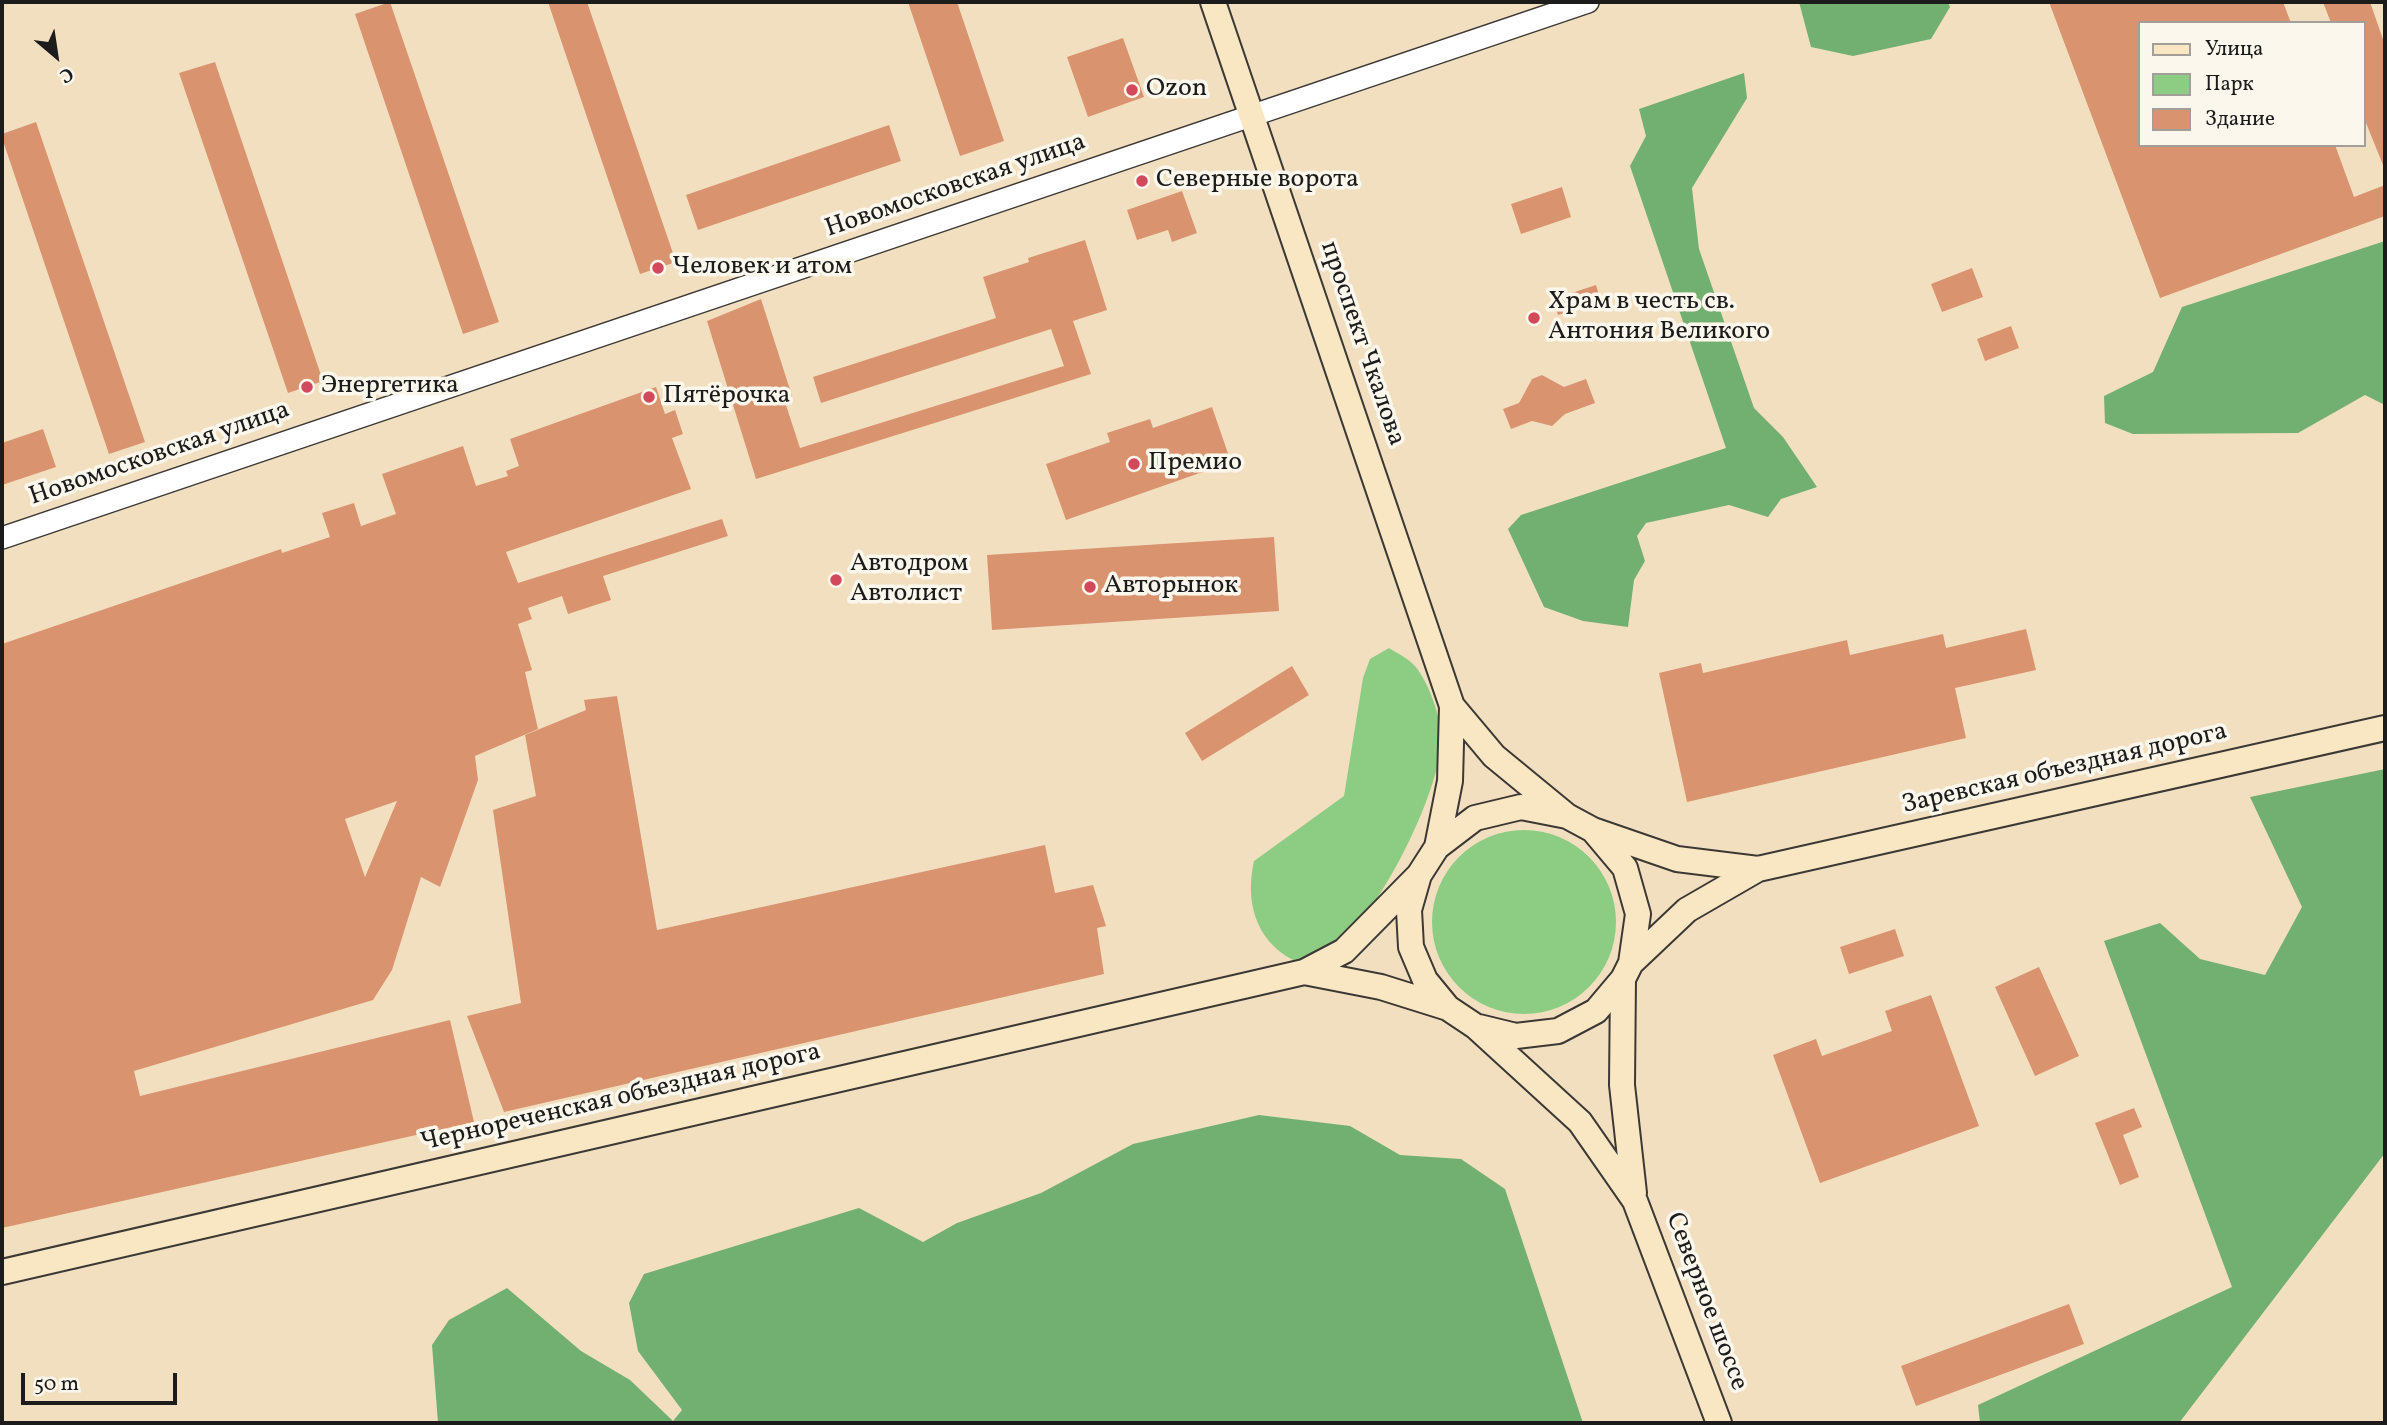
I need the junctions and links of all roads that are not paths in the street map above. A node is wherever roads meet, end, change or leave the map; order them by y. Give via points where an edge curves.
1 (1213, 2) edge
2 (1588, 2) edge
3 (1252, 117) junction
4 (2, 538) edge
5 (1452, 706) junction
6 (2385, 728) edge
7 (1567, 816) junction
8 (1593, 830) junction
9 (1437, 847) junction
10 (1758, 869) junction
11 (1419, 875) junction
12 (1627, 971) junction
13 (1304, 972) junction
14 (1448, 1008) junction
15 (1475, 1026) junction
16 (1635, 1201) junction
17 (2, 1272) edge
18 (1718, 1423) edge

1 - 3 main road, проспект Чкалова
2 - 3 street, Новомосковская улица
3 - 4 street, Новомосковская улица
3 - 5 main road, проспект Чкалова
5 - 7 main road via 1494,756
5 - 9 main road via 1450,781
6 - 10 main road, Заревская объездная дорога
7 - 8 main road
7 - 9 main road via 1521,807 1475,818
8 - 10 main road via 1677,859
8 - 12 main road via 1625,868 1638,914
9 - 11 main road
10 - 12 main road via 1687,910
11 - 13 main road via 1345,951
11 - 14 main road via 1409,910 1411,947 1425,981
12 - 15 main road via 1596,1011 1559,1031 1516,1037
12 - 16 main road via 1622,1085
13 - 14 main road via 1381,986
13 - 17 main road, Чернореченская объездная дорога
14 - 15 main road
15 - 16 main road via 1580,1122
16 - 18 main road, Северное шоссе

